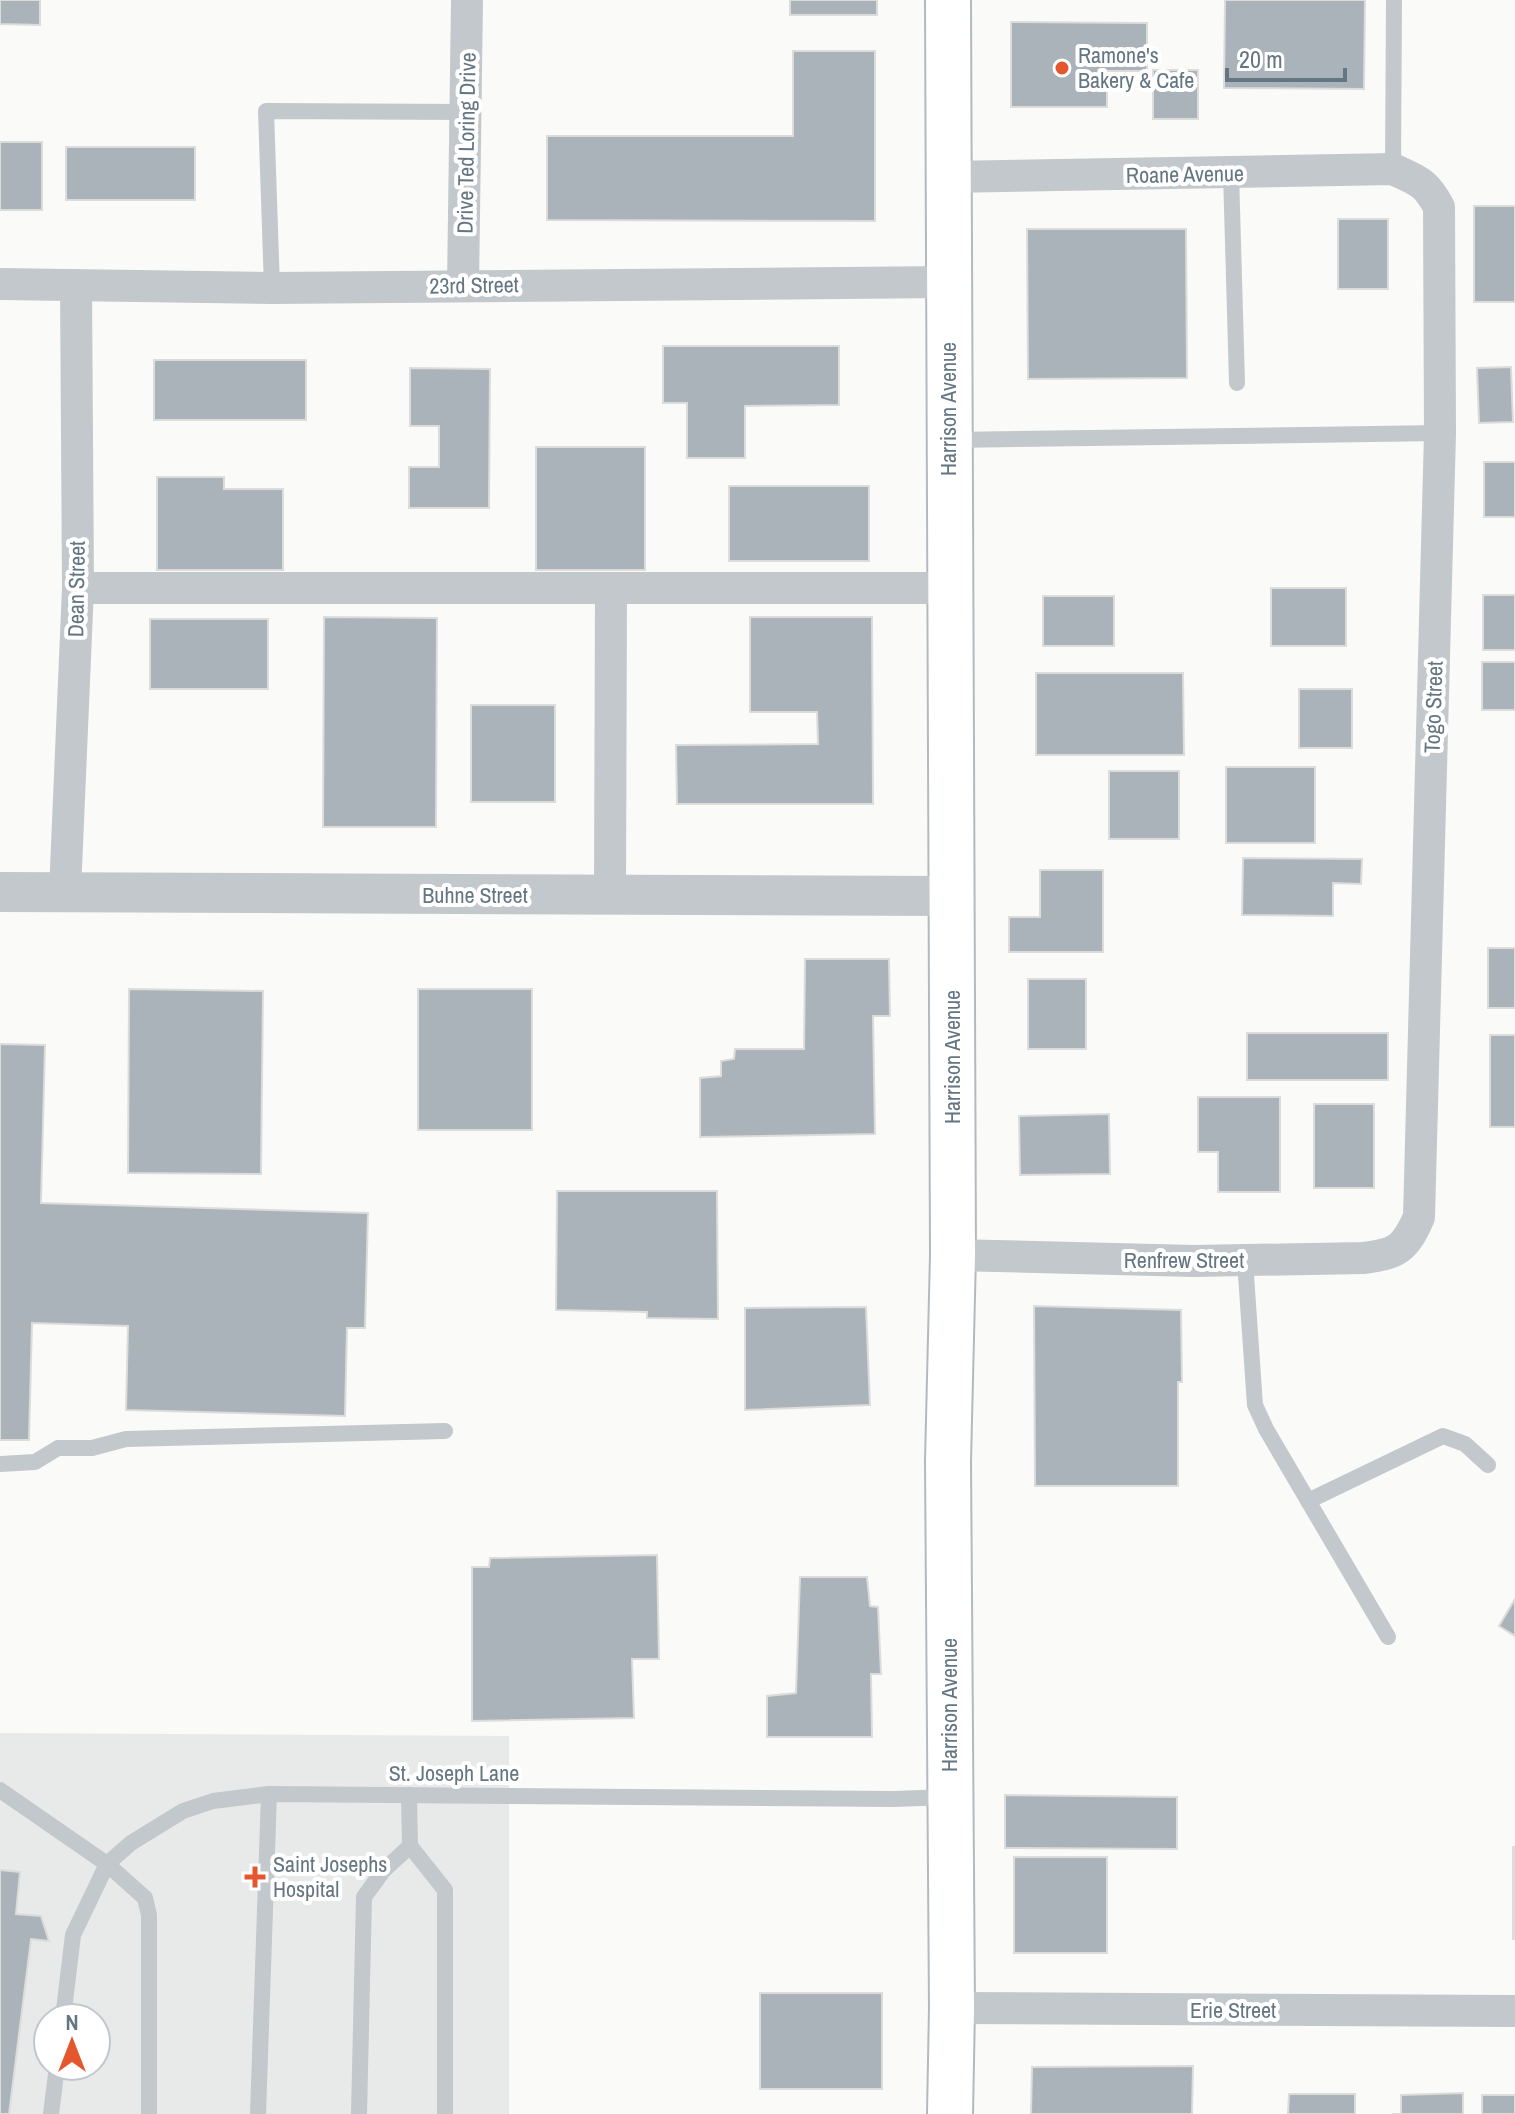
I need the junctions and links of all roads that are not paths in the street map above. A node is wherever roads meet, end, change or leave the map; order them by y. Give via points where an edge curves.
1 (467, 0) edge
2 (948, 0) edge
3 (1394, 0) edge
4 (467, 112) junction
5 (1231, 173) junction
6 (1406, 175) junction
7 (948, 177) junction
8 (948, 282) junction
9 (0, 284) edge
10 (76, 285) junction
11 (463, 286) junction
12 (272, 288) junction
13 (1237, 383) dead end
14 (1440, 433) junction
15 (948, 440) junction
16 (78, 588) junction
17 (611, 588) junction
18 (949, 588) junction
19 (0, 892) edge
20 (65, 892) junction
21 (610, 895) junction
22 (951, 896) junction
23 (1410, 1238) joint
24 (953, 1255) junction
25 (1245, 1261) junction
26 (445, 1431) dead end
27 (0, 1464) edge
28 (1488, 1465) dead end
29 (1308, 1501) junction
30 (1388, 1637) dead end
31 (0, 1790) edge
32 (269, 1794) junction
33 (409, 1795) junction
34 (950, 1797) junction
35 (410, 1846) junction
36 (107, 1864) junction
37 (65, 2002) edge
38 (952, 2008) junction
39 (1515, 2011) edge
40 (55, 2082) edge
41 (51, 2114) edge
42 (149, 2114) edge
43 (258, 2114) edge
44 (359, 2114) edge
45 (445, 2114) edge
46 (950, 2114) edge

1 - 4 street, Drive Ted Loring Drive
2 - 7 main road, Harrison Avenue
3 - 6 lane
4 - 11 street, Drive Ted Loring Drive
4 - 12 lane via 266,111
5 - 6 street, Roane Avenue
5 - 7 street, Roane Avenue
5 - 13 lane
6 - 14 street, Togo Street via 1429,188 1439,207
7 - 8 main road, Harrison Avenue
8 - 11 street, 23rd Street
8 - 15 main road, Harrison Avenue
9 - 10 street, 23rd Street
10 - 12 street, 23rd Street
10 - 16 street, Dean Street
11 - 12 street, 23rd Street
14 - 15 lane
14 - 23 street, Togo Street via 1419,1217
15 - 18 main road, Harrison Avenue
16 - 17 street
16 - 20 street, Dean Street
17 - 18 street
17 - 21 street
18 - 22 main road, Harrison Avenue
19 - 20 street, Buhne Street
20 - 21 street, Buhne Street
21 - 22 street, Buhne Street
22 - 24 main road, Harrison Avenue
23 - 25 street, Renfrew Street via 1385,1255
24 - 25 street, Renfrew Street
24 - 34 main road, Harrison Avenue
25 - 29 lane via 1255,1405
26 - 27 lane via 126,1439 92,1448 58,1448 35,1462
28 - 29 lane via 1465,1444 1443,1436
29 - 30 lane
31 - 36 lane
32 - 33 lane, St. Joseph Lane
32 - 36 lane, St. Joseph Lane via 183,1811
32 - 43 lane
33 - 34 lane, St. Joseph Lane
33 - 35 lane
34 - 38 main road, Harrison Avenue
35 - 44 lane via 364,1897
35 - 45 lane via 445,1890
36 - 37 lane via 73,1935
36 - 42 lane via 149,1907
38 - 39 street, Erie Street
38 - 46 main road, Harrison Avenue
40 - 41 lane

